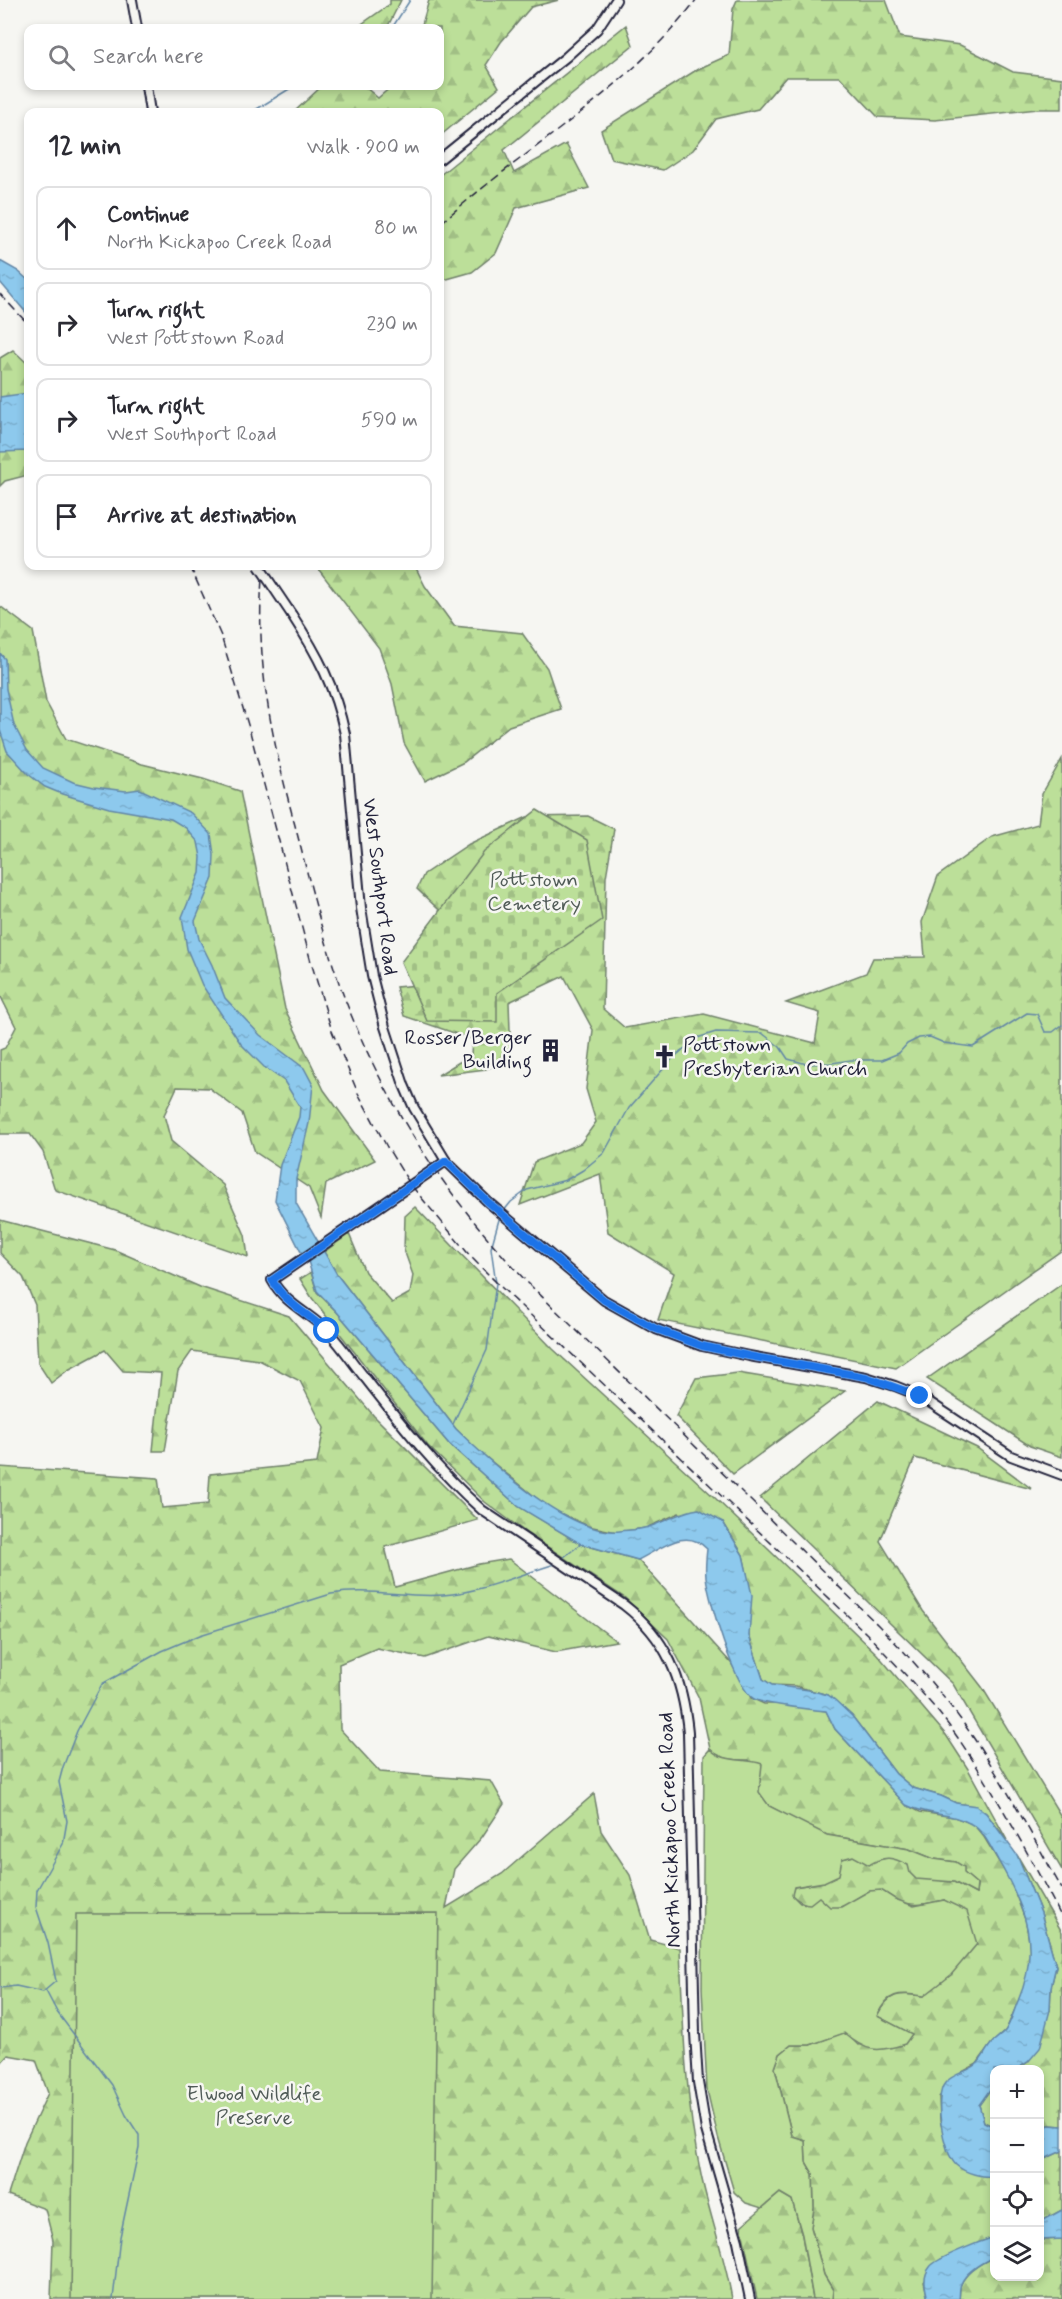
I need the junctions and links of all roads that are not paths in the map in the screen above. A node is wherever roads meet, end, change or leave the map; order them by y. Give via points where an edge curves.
1 (132, 0) edge
2 (616, 0) edge
3 (136, 24) edge
4 (147, 90) edge
5 (149, 108) edge
6 (444, 156) edge
7 (262, 570) edge
8 (446, 1161) junction
9 (1062, 1475) edge
10 (750, 2299) edge

1 - 3 main road
2 - 6 main road via 597,29
4 - 5 main road
7 - 8 main road, West Southport Road, bridge via 318,656 339,706 372,976 404,1085
8 - 9 main road, West Southport Road via 488,1202 604,1300 656,1329 702,1346 895,1386 920,1396 1011,1456
8 - 10 main road, North Kickapoo Creek Road via 272,1280 287,1301 337,1341 421,1448 482,1510 639,1616 662,1643 681,1690 688,1732 700,2096

